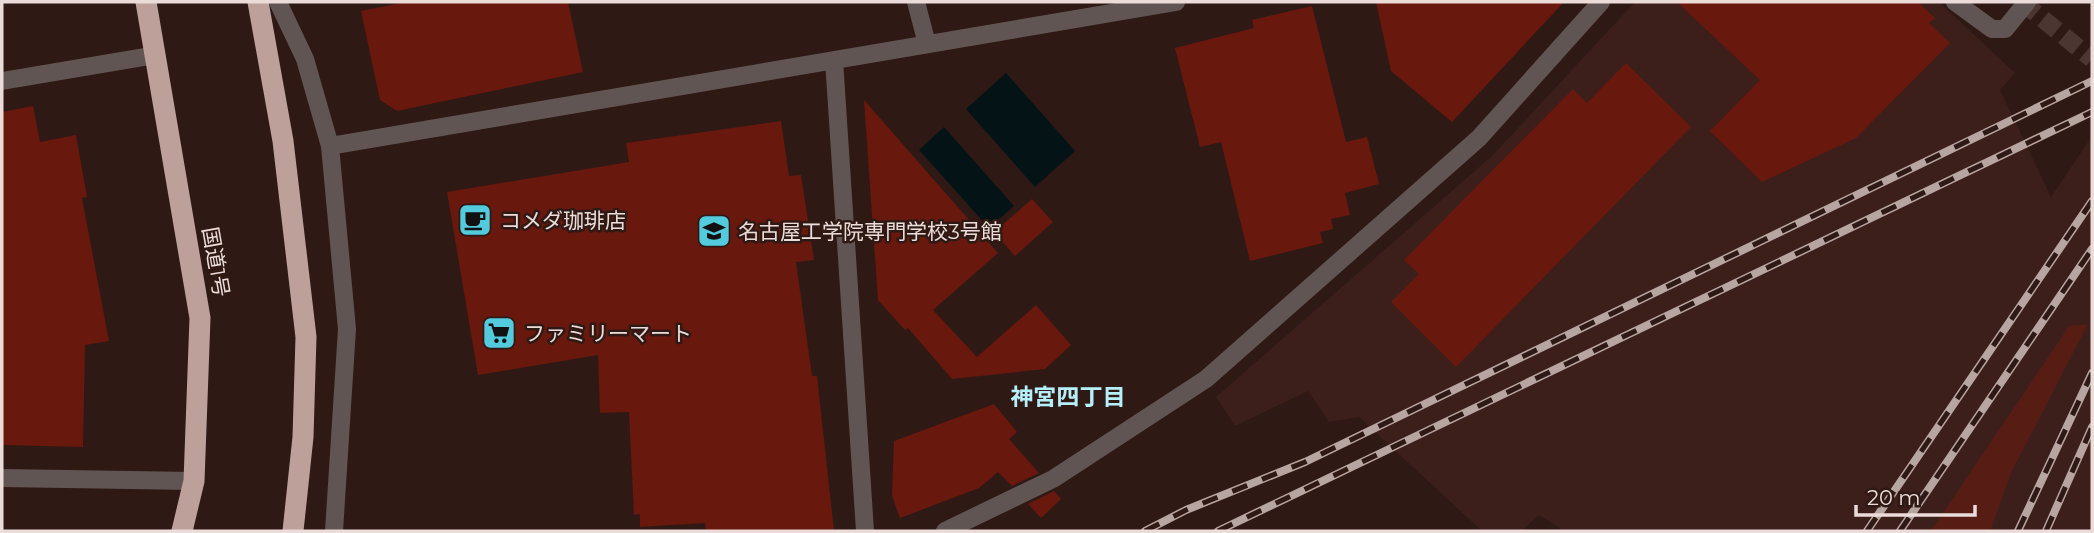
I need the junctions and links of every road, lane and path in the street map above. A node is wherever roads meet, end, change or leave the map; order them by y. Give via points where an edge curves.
1 (146, 2) edge
2 (258, 2) edge
3 (278, 2) edge
4 (916, 2) edge
5 (1176, 2) edge
6 (1601, 2) edge
7 (1955, 2) edge
8 (2027, 2) edge
9 (927, 44) junction
10 (156, 55) junction
11 (834, 60) junction
12 (2, 81) edge
13 (330, 146) junction
14 (2, 478) edge
15 (194, 481) junction
16 (182, 531) edge
17 (293, 531) edge
18 (334, 531) edge
19 (865, 531) edge
20 (945, 531) edge

1 - 10 highway, 国道1号
2 - 17 highway via 282,141 306,337 303,437
3 - 13 street via 305,59
4 - 9 street
5 - 9 street
6 - 20 street via 1479,138 1206,379 1053,479
7 - 8 street via 1992,29 2005,29
9 - 11 street
10 - 12 street
10 - 15 highway, 国道1号 via 200,318
11 - 13 street
11 - 19 street
13 - 18 street via 347,329
14 - 15 street
15 - 16 highway, 国道1号

